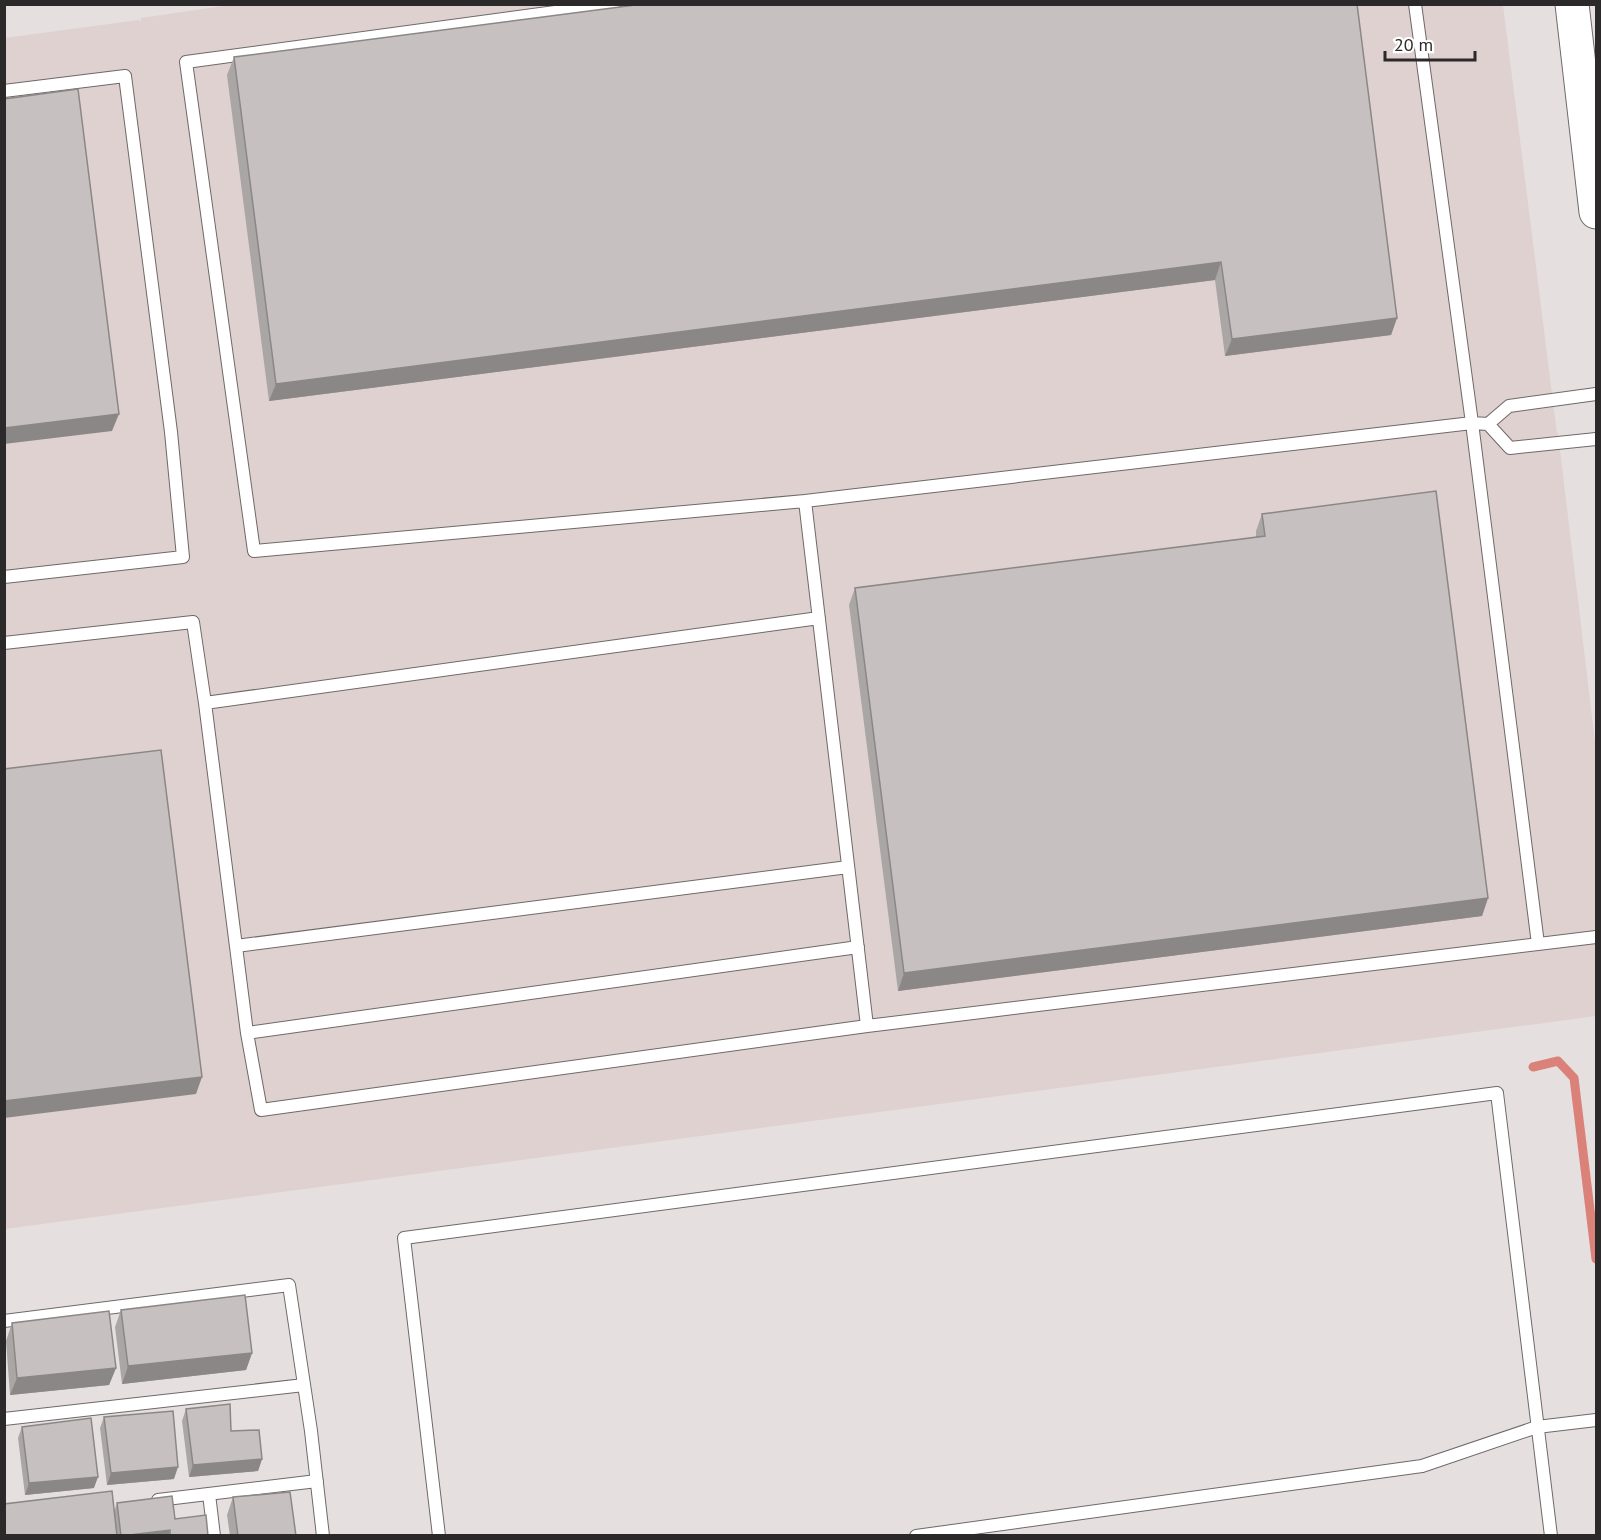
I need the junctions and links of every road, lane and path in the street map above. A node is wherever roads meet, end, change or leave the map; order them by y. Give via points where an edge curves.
1 (614, 4) edge
2 (1415, 4) edge
3 (1572, 4) edge
4 (4, 91) edge
5 (1596, 212) edge
6 (1596, 394) edge
7 (1472, 423) junction
8 (1488, 424) junction
9 (1596, 439) edge
10 (805, 501) junction
11 (4, 577) edge
12 (819, 618) junction
13 (4, 643) edge
14 (205, 703) junction
15 (848, 867) junction
16 (1596, 937) edge
17 (1538, 944) junction
18 (236, 946) junction
19 (858, 947) junction
20 (867, 1026) junction
21 (247, 1033) junction
22 (4, 1321) edge
23 (304, 1385) junction
24 (4, 1419) edge
25 (1596, 1420) edge
26 (1537, 1427) junction
27 (317, 1481) junction
28 (209, 1494) junction
29 (141, 1502) edge
30 (214, 1536) edge
31 (323, 1536) edge
32 (439, 1536) edge
33 (916, 1536) edge
34 (1551, 1536) edge

1 - 10 lane via 186,62 254,551
2 - 7 lane
3 - 5 street
4 - 11 lane via 125,76 171,432 183,557
6 - 8 lane via 1509,406
7 - 8 lane
7 - 10 lane
7 - 17 lane
8 - 9 lane via 1510,448
10 - 12 lane
12 - 14 lane
12 - 15 lane
13 - 14 lane via 193,622
14 - 18 lane
15 - 18 lane
15 - 19 lane
16 - 17 lane
17 - 20 lane
18 - 21 lane
19 - 20 lane
19 - 21 lane
20 - 21 lane via 261,1110
22 - 23 lane via 289,1286
23 - 24 lane
23 - 27 lane
25 - 26 lane
26 - 32 lane via 1497,1093 404,1238
26 - 33 lane via 1422,1466
26 - 34 lane
27 - 28 lane
27 - 31 lane
28 - 29 lane
28 - 30 lane

